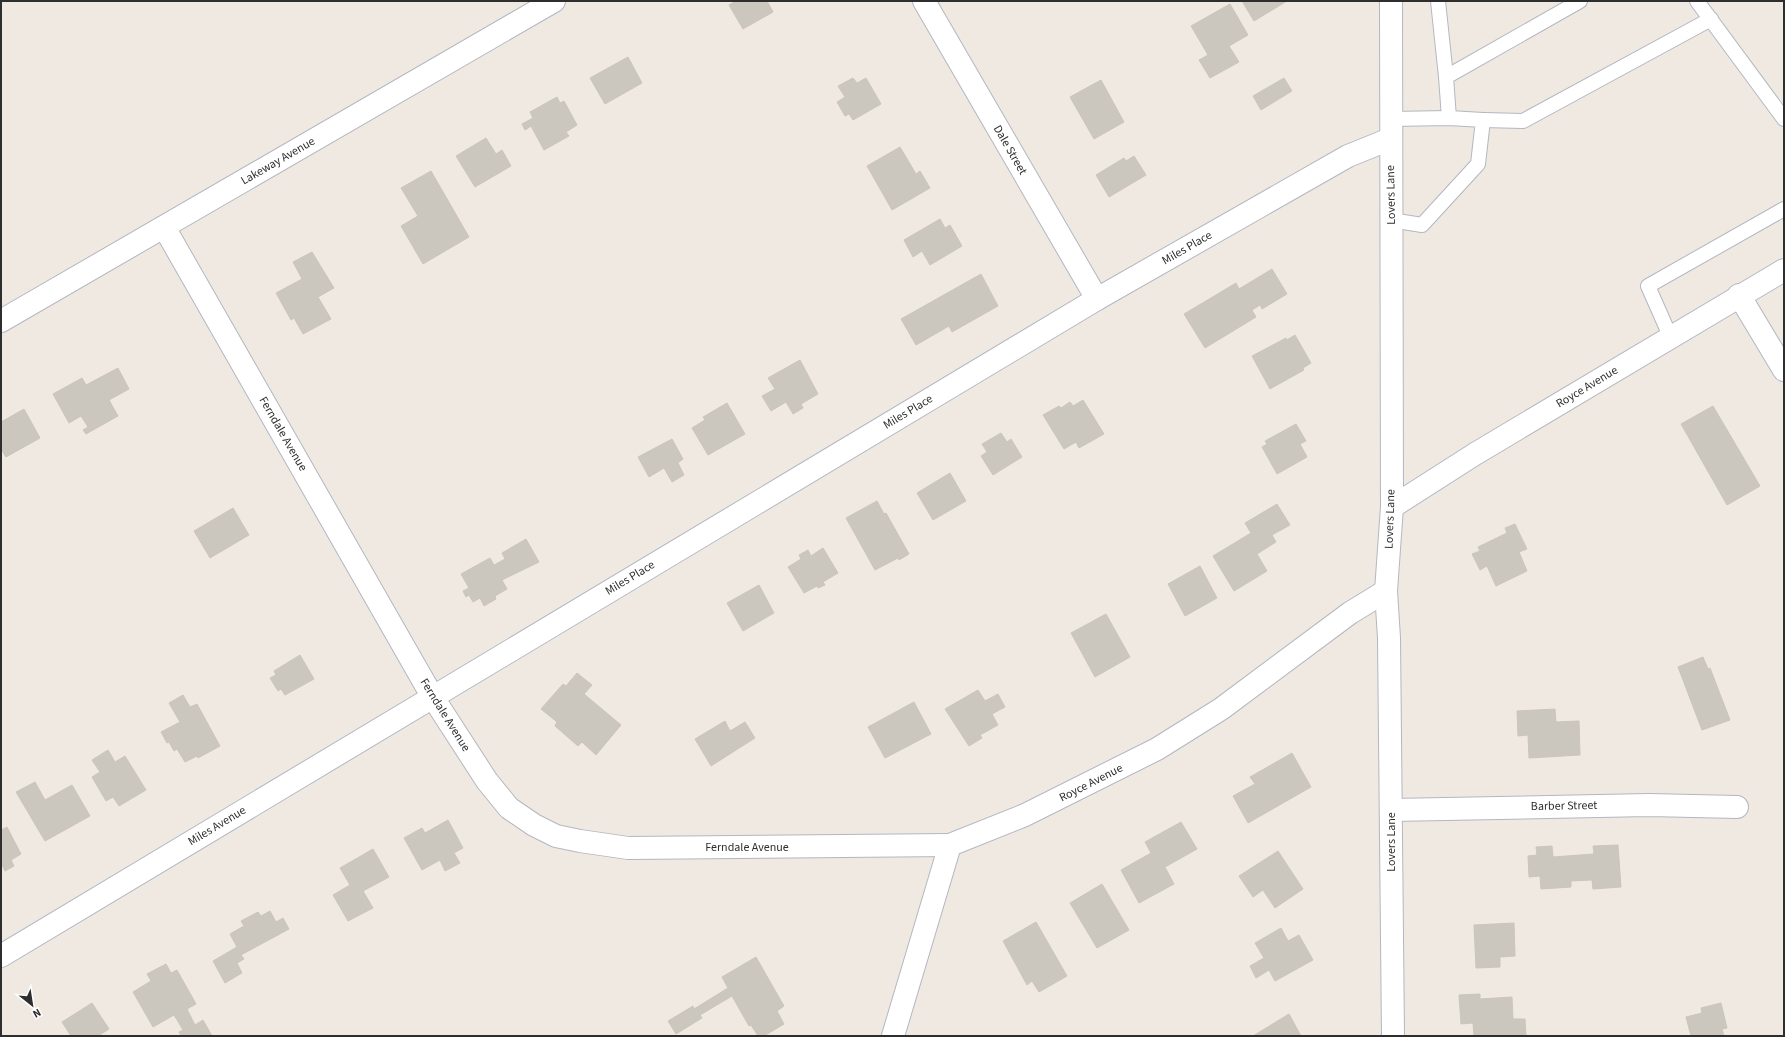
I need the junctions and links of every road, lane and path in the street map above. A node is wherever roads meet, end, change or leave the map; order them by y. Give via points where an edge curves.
1 (554, 1) edge
2 (924, 1) edge
3 (1391, 1) edge
4 (1438, 1) edge
5 (1580, 1) edge
6 (1697, 1) edge
7 (1711, 19) junction
8 (1446, 77) junction
9 (1449, 118) junction
10 (1784, 119) edge
11 (1483, 120) junction
12 (1390, 129) junction
13 (1784, 209) edge
14 (1391, 220) junction
15 (164, 227) junction
16 (1784, 270) edge
17 (1740, 295) junction
18 (1097, 299) junction
19 (1, 321) edge
20 (1670, 336) junction
21 (1784, 370) edge
22 (1392, 507) junction
23 (1386, 591) junction
24 (432, 696) junction
25 (1737, 807) dead end
26 (1391, 810) junction
27 (950, 845) junction
28 (1, 956) edge
29 (893, 1036) edge
30 (1393, 1036) edge

1 - 15 street, Lakeway Avenue
2 - 18 street, Dale Street
3 - 12 street, Lovers Lane
4 - 8 lane
5 - 8 lane
6 - 7 lane
7 - 10 lane
7 - 11 lane via 1523,121
8 - 9 lane
9 - 11 lane
9 - 12 lane
11 - 14 lane via 1478,164 1422,225
12 - 14 street, Lovers Lane
12 - 18 street, Miles Place via 1348,156
13 - 20 lane via 1648,286
14 - 22 street, Lovers Lane
15 - 19 street, Lakeway Avenue
15 - 24 street, Ferndale Avenue
16 - 17 street, Royce Avenue
17 - 20 street, Royce Avenue
17 - 21 street
18 - 24 street, Miles Place
20 - 22 street, Royce Avenue
22 - 23 street, Lovers Lane
23 - 26 street, Lovers Lane
23 - 27 street, Royce Avenue via 1350,613 1221,709 1157,749 1025,815
24 - 27 street, Ferndale Avenue via 487,781 508,808 556,836 628,848
24 - 28 street, Miles Avenue
25 - 26 street, Barber Street via 1649,805
26 - 30 street, Lovers Lane
27 - 29 street

